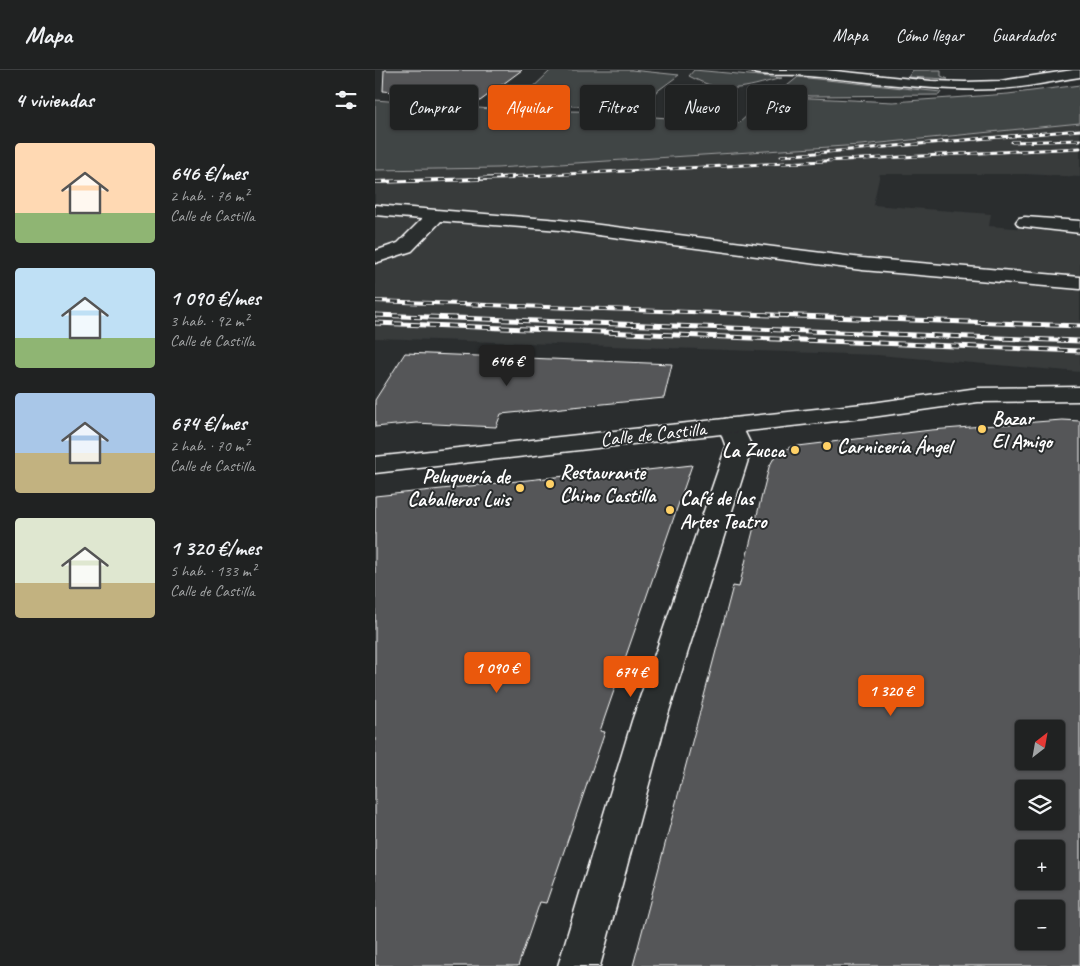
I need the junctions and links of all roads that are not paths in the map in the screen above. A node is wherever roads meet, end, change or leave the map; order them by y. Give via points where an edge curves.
1 (756, 70) edge
2 (797, 70) edge
3 (1080, 73) edge
4 (375, 210) edge
5 (436, 215) junction
6 (1025, 222) dead end
7 (1080, 227) edge
8 (375, 257) edge
9 (1080, 283) edge
10 (1080, 394) edge
11 (730, 425) junction
12 (375, 465) edge
13 (579, 966) edge

1 - 2 street
2 - 3 street via 965,86
4 - 5 street
5 - 8 street via 405,247
5 - 9 street via 560,225 862,264
6 - 7 street
10 - 11 street, Calle de Castilla via 977,395
11 - 12 street, Calle de Castilla
11 - 13 street via 739,447 649,720

